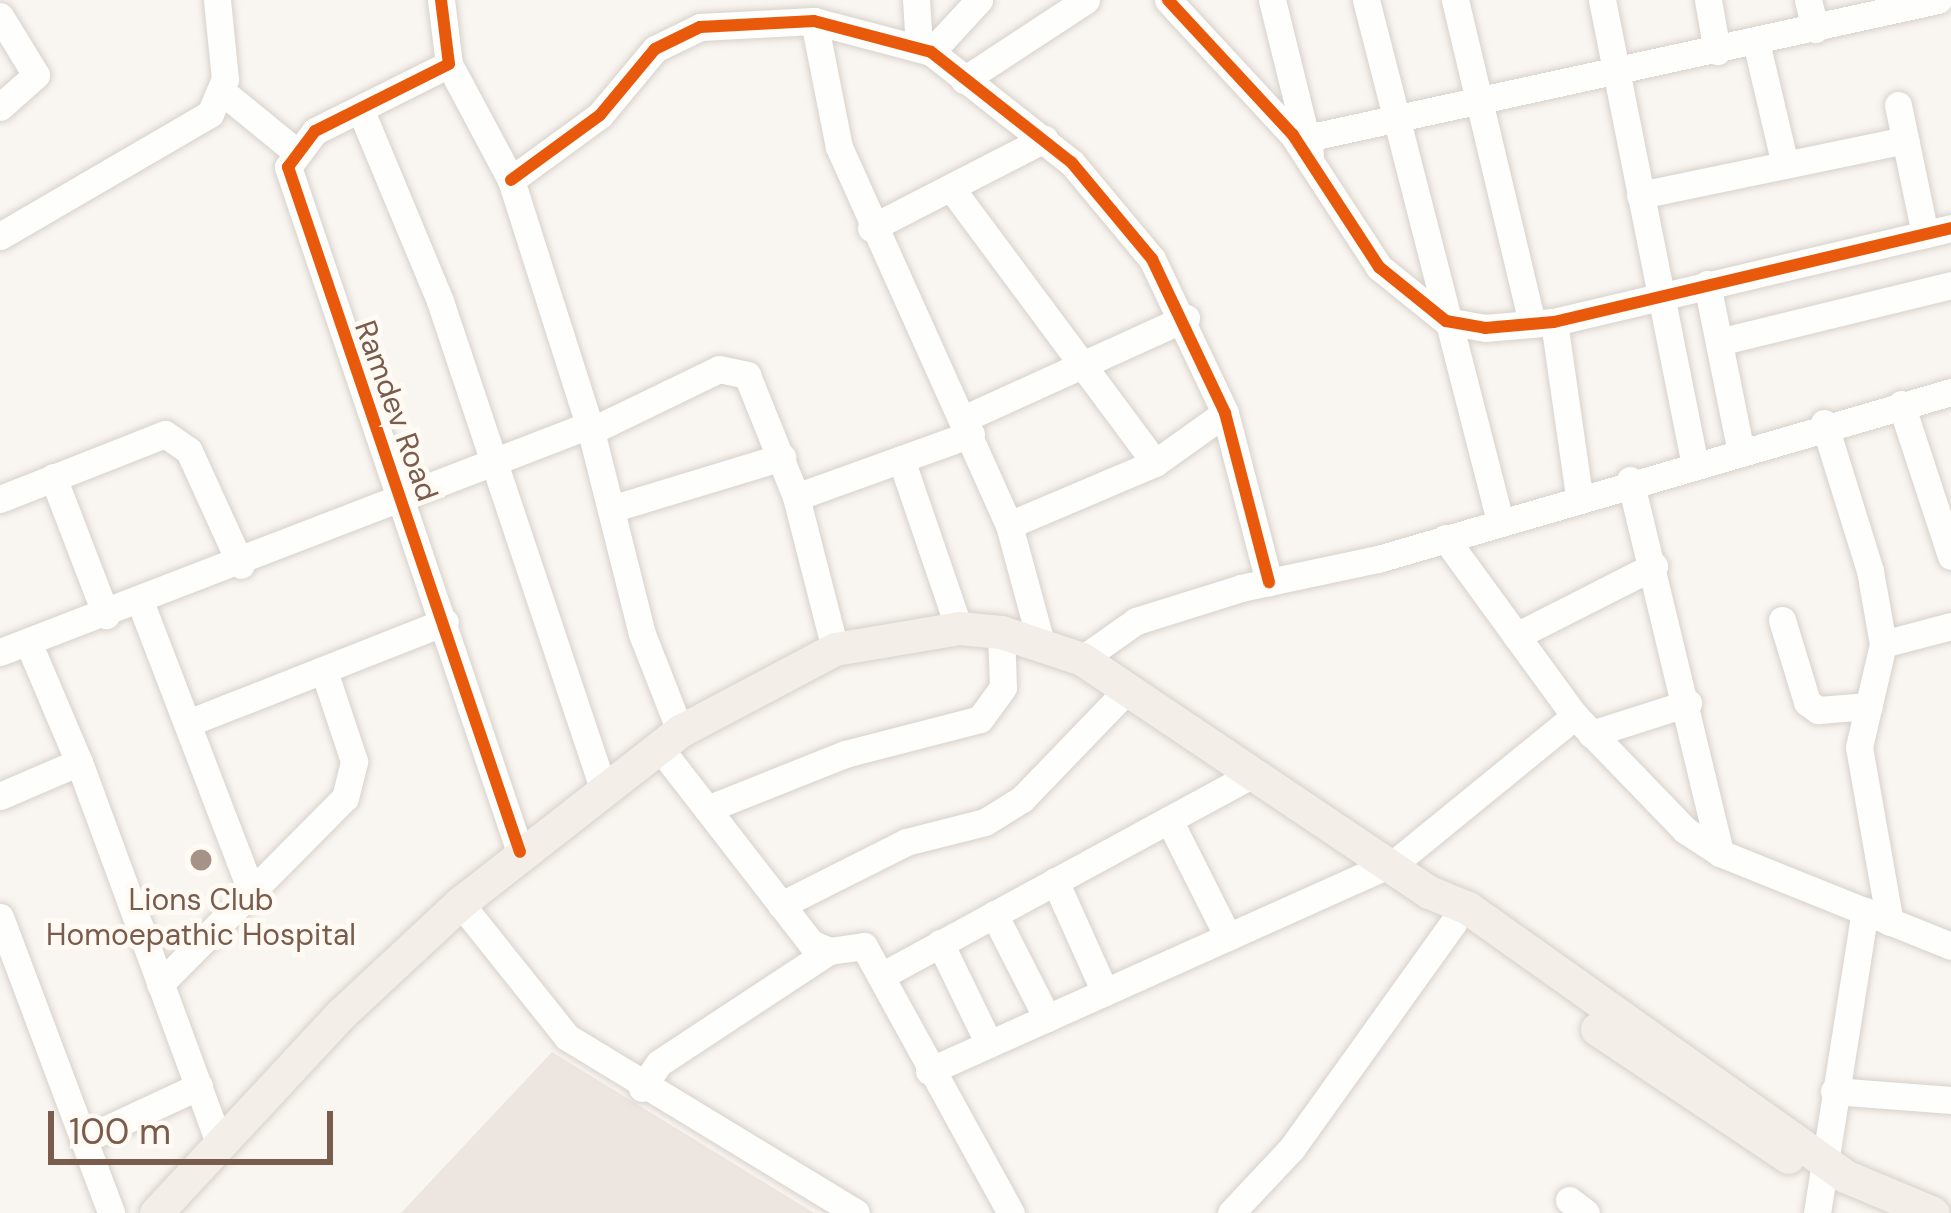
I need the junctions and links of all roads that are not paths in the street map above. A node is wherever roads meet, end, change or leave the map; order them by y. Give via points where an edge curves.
1 (217, 0) edge
2 (441, 0) edge
3 (916, 0) edge
4 (979, 0) edge
5 (1086, 0) edge
6 (1168, 0) edge
7 (1272, 0) edge
8 (1366, 0) edge
9 (1455, 0) edge
10 (1602, 0) edge
11 (1708, 0) edge
12 (1808, 0) edge
13 (1938, 0) edge
14 (1909, 3) edge
15 (734, 10) edge
16 (860, 14) edge
17 (0, 16) edge
18 (814, 21) junction
19 (1815, 29) junction
20 (1756, 42) junction
21 (925, 50) junction
22 (1717, 51) junction
23 (449, 64) junction
24 (1616, 70) junction
25 (964, 80) junction
26 (224, 93) junction
27 (1481, 100) junction
28 (1898, 105) dead end
29 (0, 107) edge
30 (362, 111) junction
31 (1397, 116) junction
32 (1044, 139) junction
33 (1905, 140) junction
34 (294, 150) junction
35 (1309, 150) junction
36 (1785, 165) junction
37 (511, 180) junction
38 (954, 191) junction
39 (1640, 194) junction
40 (871, 228) junction
41 (1938, 231) edge
42 (0, 236) edge
43 (1707, 284) junction
44 (1951, 285) edge
45 (1659, 295) junction
46 (1186, 318) junction
47 (1446, 321) junction
48 (1543, 323) junction
49 (1719, 341) junction
50 (1082, 367) junction
51 (1951, 392) edge
52 (1901, 404) junction
53 (1225, 413) junction
54 (1824, 423) junction
55 (967, 427) junction
56 (590, 428) junction
57 (1740, 448) junction
58 (782, 457) junction
59 (488, 458) junction
60 (902, 459) junction
61 (1694, 461) junction
62 (1155, 463) junction
63 (53, 477) junction
64 (1630, 480) junction
65 (401, 495) junction
66 (1579, 496) junction
67 (796, 497) junction
68 (0, 499) edge
69 (611, 509) junction
70 (1500, 521) junction
71 (1009, 525) junction
72 (1444, 538) junction
73 (1951, 556) edge
74 (241, 565) junction
75 (1654, 566) junction
76 (1269, 581) junction
77 (141, 604) junction
78 (106, 615) junction
79 (1782, 620) dead end
80 (445, 622) junction
81 (1951, 626) edge
82 (959, 628) junction
83 (1516, 636) junction
84 (1016, 641) junction
85 (28, 642) junction
86 (1883, 644) junction
87 (835, 649) junction
88 (0, 652) edge
89 (1082, 659) junction
90 (325, 674) junction
91 (1128, 689) junction
92 (1688, 703) junction
93 (1869, 706) junction
94 (188, 723) junction
95 (1583, 725) junction
96 (669, 745) junction
97 (79, 762) junction
98 (1253, 774) junction
99 (602, 788) junction
100 (0, 796) edge
101 (707, 809) junction
102 (1169, 820) junction
103 (520, 852) junction
104 (1720, 853) junction
105 (1388, 864) junction
106 (1054, 881) junction
107 (251, 891) junction
108 (1430, 892) junction
109 (781, 904) junction
110 (466, 910) junction
111 (994, 914) junction
112 (0, 917) edge
113 (1877, 917) junction
114 (1453, 923) junction
115 (1228, 937) junction
116 (940, 944) junction
117 (1951, 946) edge
118 (829, 951) junction
119 (881, 976) junction
120 (160, 984) junction
121 (1105, 992) junction
122 (1047, 1018) junction
123 (989, 1044) junction
124 (929, 1071) junction
125 (199, 1086) junction
126 (642, 1088) junction
127 (1834, 1091) junction
128 (1951, 1100) edge
129 (83, 1139) junction
130 (220, 1146) junction
131 (1829, 1169) junction
132 (112, 1213) edge
133 (156, 1213) edge
134 (180, 1213) edge
135 (856, 1213) edge
136 (1011, 1213) edge
137 (1231, 1213) edge
138 (1817, 1213) edge
139 (1933, 1213) edge

1 - 26 street
2 - 23 street
3 - 21 street
4 - 21 street
5 - 25 street
6 - 35 street
7 - 35 street
8 - 31 street
9 - 27 street
10 - 24 street
11 - 22 street
12 - 19 street
13 - 14 street
14 - 19 street
15 - 18 street
15 - 37 street via 656,49 600,115
16 - 18 street
16 - 21 street
17 - 29 street via 36,75
18 - 40 street via 839,147
19 - 20 street
20 - 22 street
20 - 36 street
21 - 25 street
22 - 24 street
23 - 30 street
23 - 37 street
24 - 27 street
24 - 39 street
25 - 32 street
26 - 34 street
26 - 42 street via 210,114
27 - 31 street
27 - 48 street
28 - 33 street
30 - 34 street
30 - 59 street via 440,301
31 - 35 street
31 - 47 street
32 - 38 street
32 - 46 street via 1152,259
33 - 36 street
33 - 41 street
34 - 65 street, Ramdev Road via 290,190
35 - 47 street via 1379,267
36 - 39 street
37 - 56 street
38 - 40 street
38 - 50 street
39 - 45 street
40 - 55 street
41 - 43 street
43 - 45 street
43 - 49 street
44 - 49 street
45 - 48 street
45 - 61 street
46 - 50 street
46 - 53 street
47 - 48 street via 1485,328
47 - 70 street
48 - 66 street
49 - 57 street
50 - 55 street
50 - 62 street
51 - 52 street
52 - 54 street
52 - 73 street
53 - 62 street
53 - 76 street
54 - 57 street
54 - 86 street via 1870,571
55 - 60 street
55 - 71 street
56 - 58 street via 734,368 758,391
56 - 59 street
56 - 69 street
57 - 61 street
58 - 67 street
58 - 69 street
59 - 65 street
59 - 99 street
60 - 67 street
60 - 82 street
61 - 64 street
62 - 71 street
63 - 68 street
63 - 74 street via 149,438 178,440
63 - 78 street
64 - 66 street
64 - 75 street
65 - 74 street
65 - 80 street, Ramdev Road
66 - 70 street
67 - 87 street
69 - 96 street
70 - 72 street
71 - 84 street
72 - 76 street
72 - 83 street
74 - 77 street
75 - 83 street
75 - 92 street
76 - 89 street via 1136,620
77 - 78 street
77 - 94 street
78 - 85 street
79 - 93 street via 1807,702 1818,710
80 - 90 street
80 - 103 street, Ramdev Road
81 - 86 street
82 - 84 main road
82 - 87 main road
83 - 95 street
84 - 89 main road
84 - 96 main road via 857,660
84 - 101 street via 1003,687 980,719 845,754
85 - 88 street
85 - 97 street
86 - 93 street
87 - 96 main road
89 - 91 main road
90 - 94 street
90 - 107 street via 353,779 345,797
91 - 98 main road
91 - 109 street via 1022,799 986,822 907,842
92 - 95 street
92 - 104 street
93 - 113 street via 1859,747
94 - 107 street
95 - 104 street via 1685,830
95 - 105 street
96 - 99 main road
96 - 101 street
96 - 110 main road
97 - 100 street
97 - 120 street
98 - 102 street
98 - 105 main road
99 - 103 main road
101 - 109 street
102 - 106 street
102 - 115 street
103 - 110 main road
104 - 113 street
105 - 108 main road
105 - 115 street
106 - 111 street
106 - 121 street
107 - 120 street
108 - 114 main road
108 - 131 main road via 1468,908
109 - 118 street via 811,943
110 - 126 street via 567,1037
110 - 130 main road via 341,1014
110 - 134 main road
111 - 116 street
111 - 122 street
112 - 129 street
113 - 117 street
113 - 127 street
114 - 131 main road via 1633,1055
114 - 137 street via 1292,1148
115 - 121 street
116 - 119 street
116 - 123 street
118 - 119 street via 864,946
118 - 126 street via 659,1063
119 - 124 street
120 - 125 street
121 - 122 street
122 - 123 street
123 - 124 street
124 - 136 street
125 - 129 street
125 - 130 street
126 - 135 street
127 - 128 street
127 - 131 street
129 - 132 street
130 - 133 main road
131 - 138 street
131 - 139 main road

